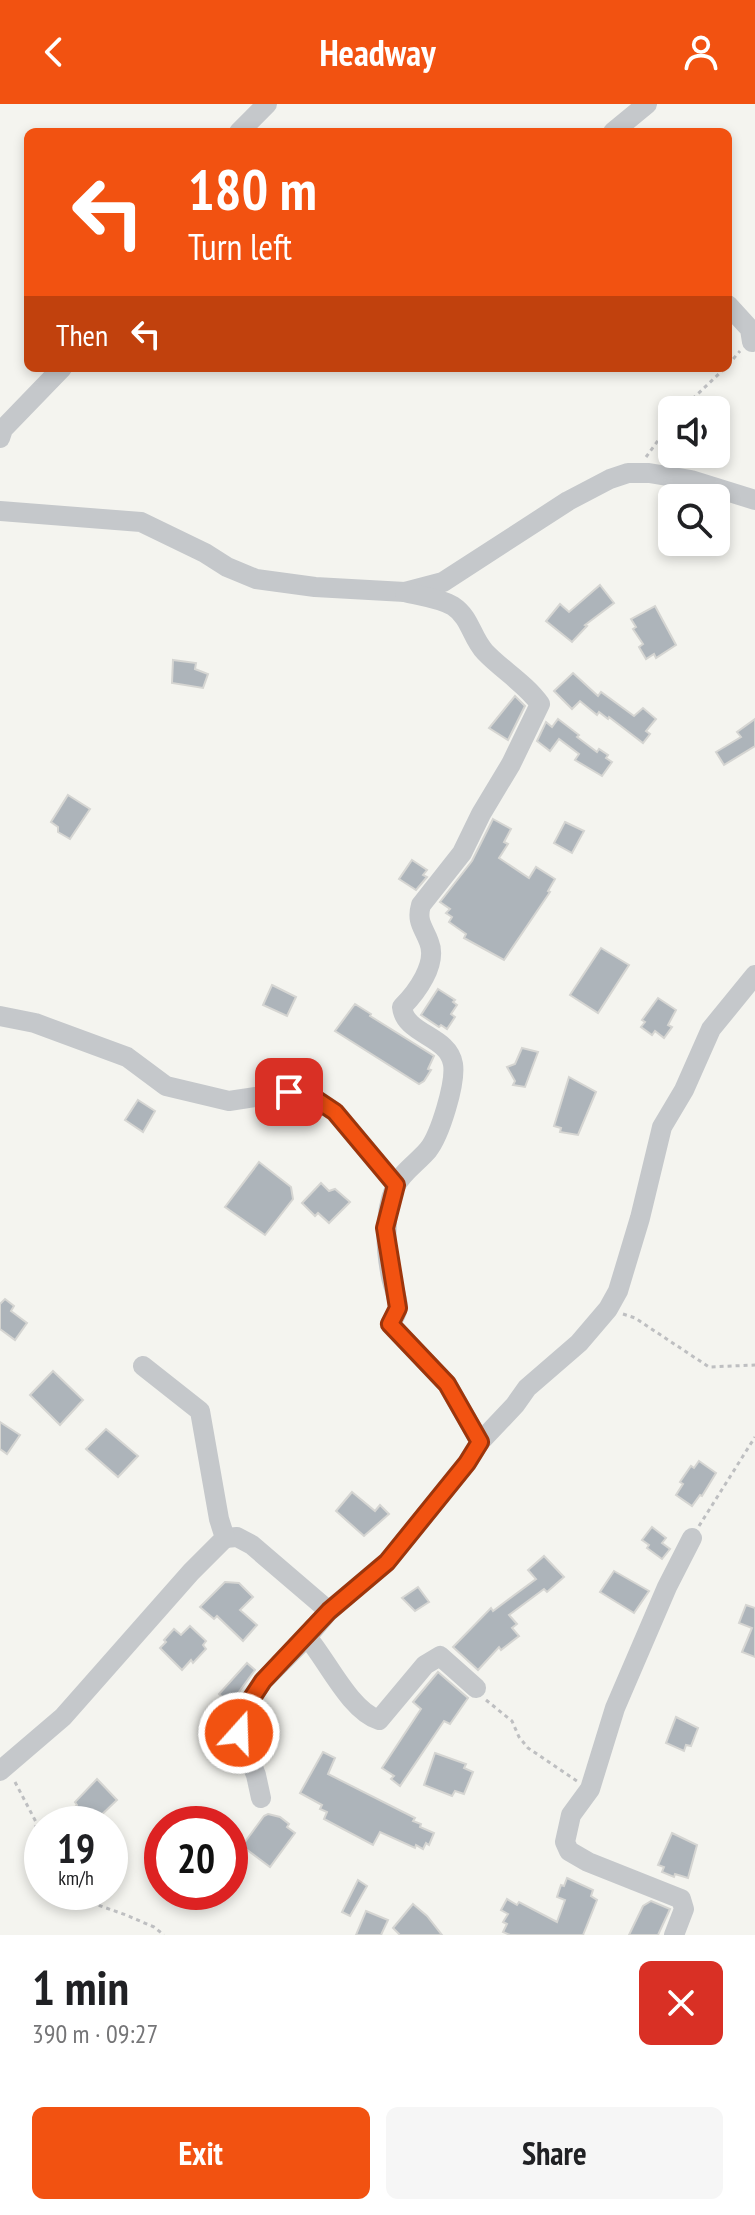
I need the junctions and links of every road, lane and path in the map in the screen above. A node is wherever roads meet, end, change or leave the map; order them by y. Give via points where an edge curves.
1 (267, 104) edge
2 (647, 104) edge
3 (243, 128) edge
4 (618, 128) edge
5 (732, 309) edge
6 (752, 342) dead end
7 (58, 372) edge
8 (721, 372) edge
9 (696, 396) edge
10 (0, 438) edge
11 (658, 440) edge
12 (628, 473) junction
13 (755, 500) edge
14 (0, 511) edge
15 (405, 592) junction
16 (755, 975) edge
17 (0, 1016) edge
18 (396, 1185) junction
19 (608, 1309) junction
20 (755, 1365) edge
21 (143, 1366) dead end
22 (755, 1437) edge
23 (480, 1442) junction
24 (225, 1538) junction
25 (692, 1538) joint
26 (329, 1611) junction
27 (307, 1637) junction
28 (476, 1688) joint
29 (6, 1766) edge
30 (590, 1789) junction
31 (261, 1798) dead end
32 (28, 1806) edge
33 (112, 1910) edge
34 (164, 1935) edge
35 (674, 1935) edge

1 - 3 street
2 - 4 street
5 - 6 street via 750,329
7 - 10 street
8 - 9 path
11 - 12 path
12 - 13 street via 691,480
12 - 15 street via 568,501 443,582
14 - 15 street via 141,522 256,579
15 - 18 street via 461,612 483,650 540,704 462,853 418,915 432,950 424,979 402,1007 403,1015 446,1048 453,1077 442,1125 430,1148
16 - 19 street via 711,1029 662,1127 640,1218
17 - 18 street via 35,1023 127,1057 166,1086 229,1101 289,1092 314,1098 335,1112
18 - 23 street via 385,1228 398,1308 390,1324 447,1384
19 - 20 path via 635,1318 709,1367
19 - 23 street
21 - 24 street via 200,1411
22 - 25 path
23 - 26 street via 387,1562
24 - 26 street via 252,1545
24 - 29 street via 63,1717
25 - 30 street via 615,1708
26 - 27 street
27 - 28 street via 367,1716 379,1720 425,1665 440,1656
27 - 31 street via 263,1681 240,1716 239,1733
28 - 30 path via 512,1721 528,1748
29 - 32 path
30 - 35 street via 571,1815 565,1842 569,1851 681,1899 684,1909
33 - 34 path

